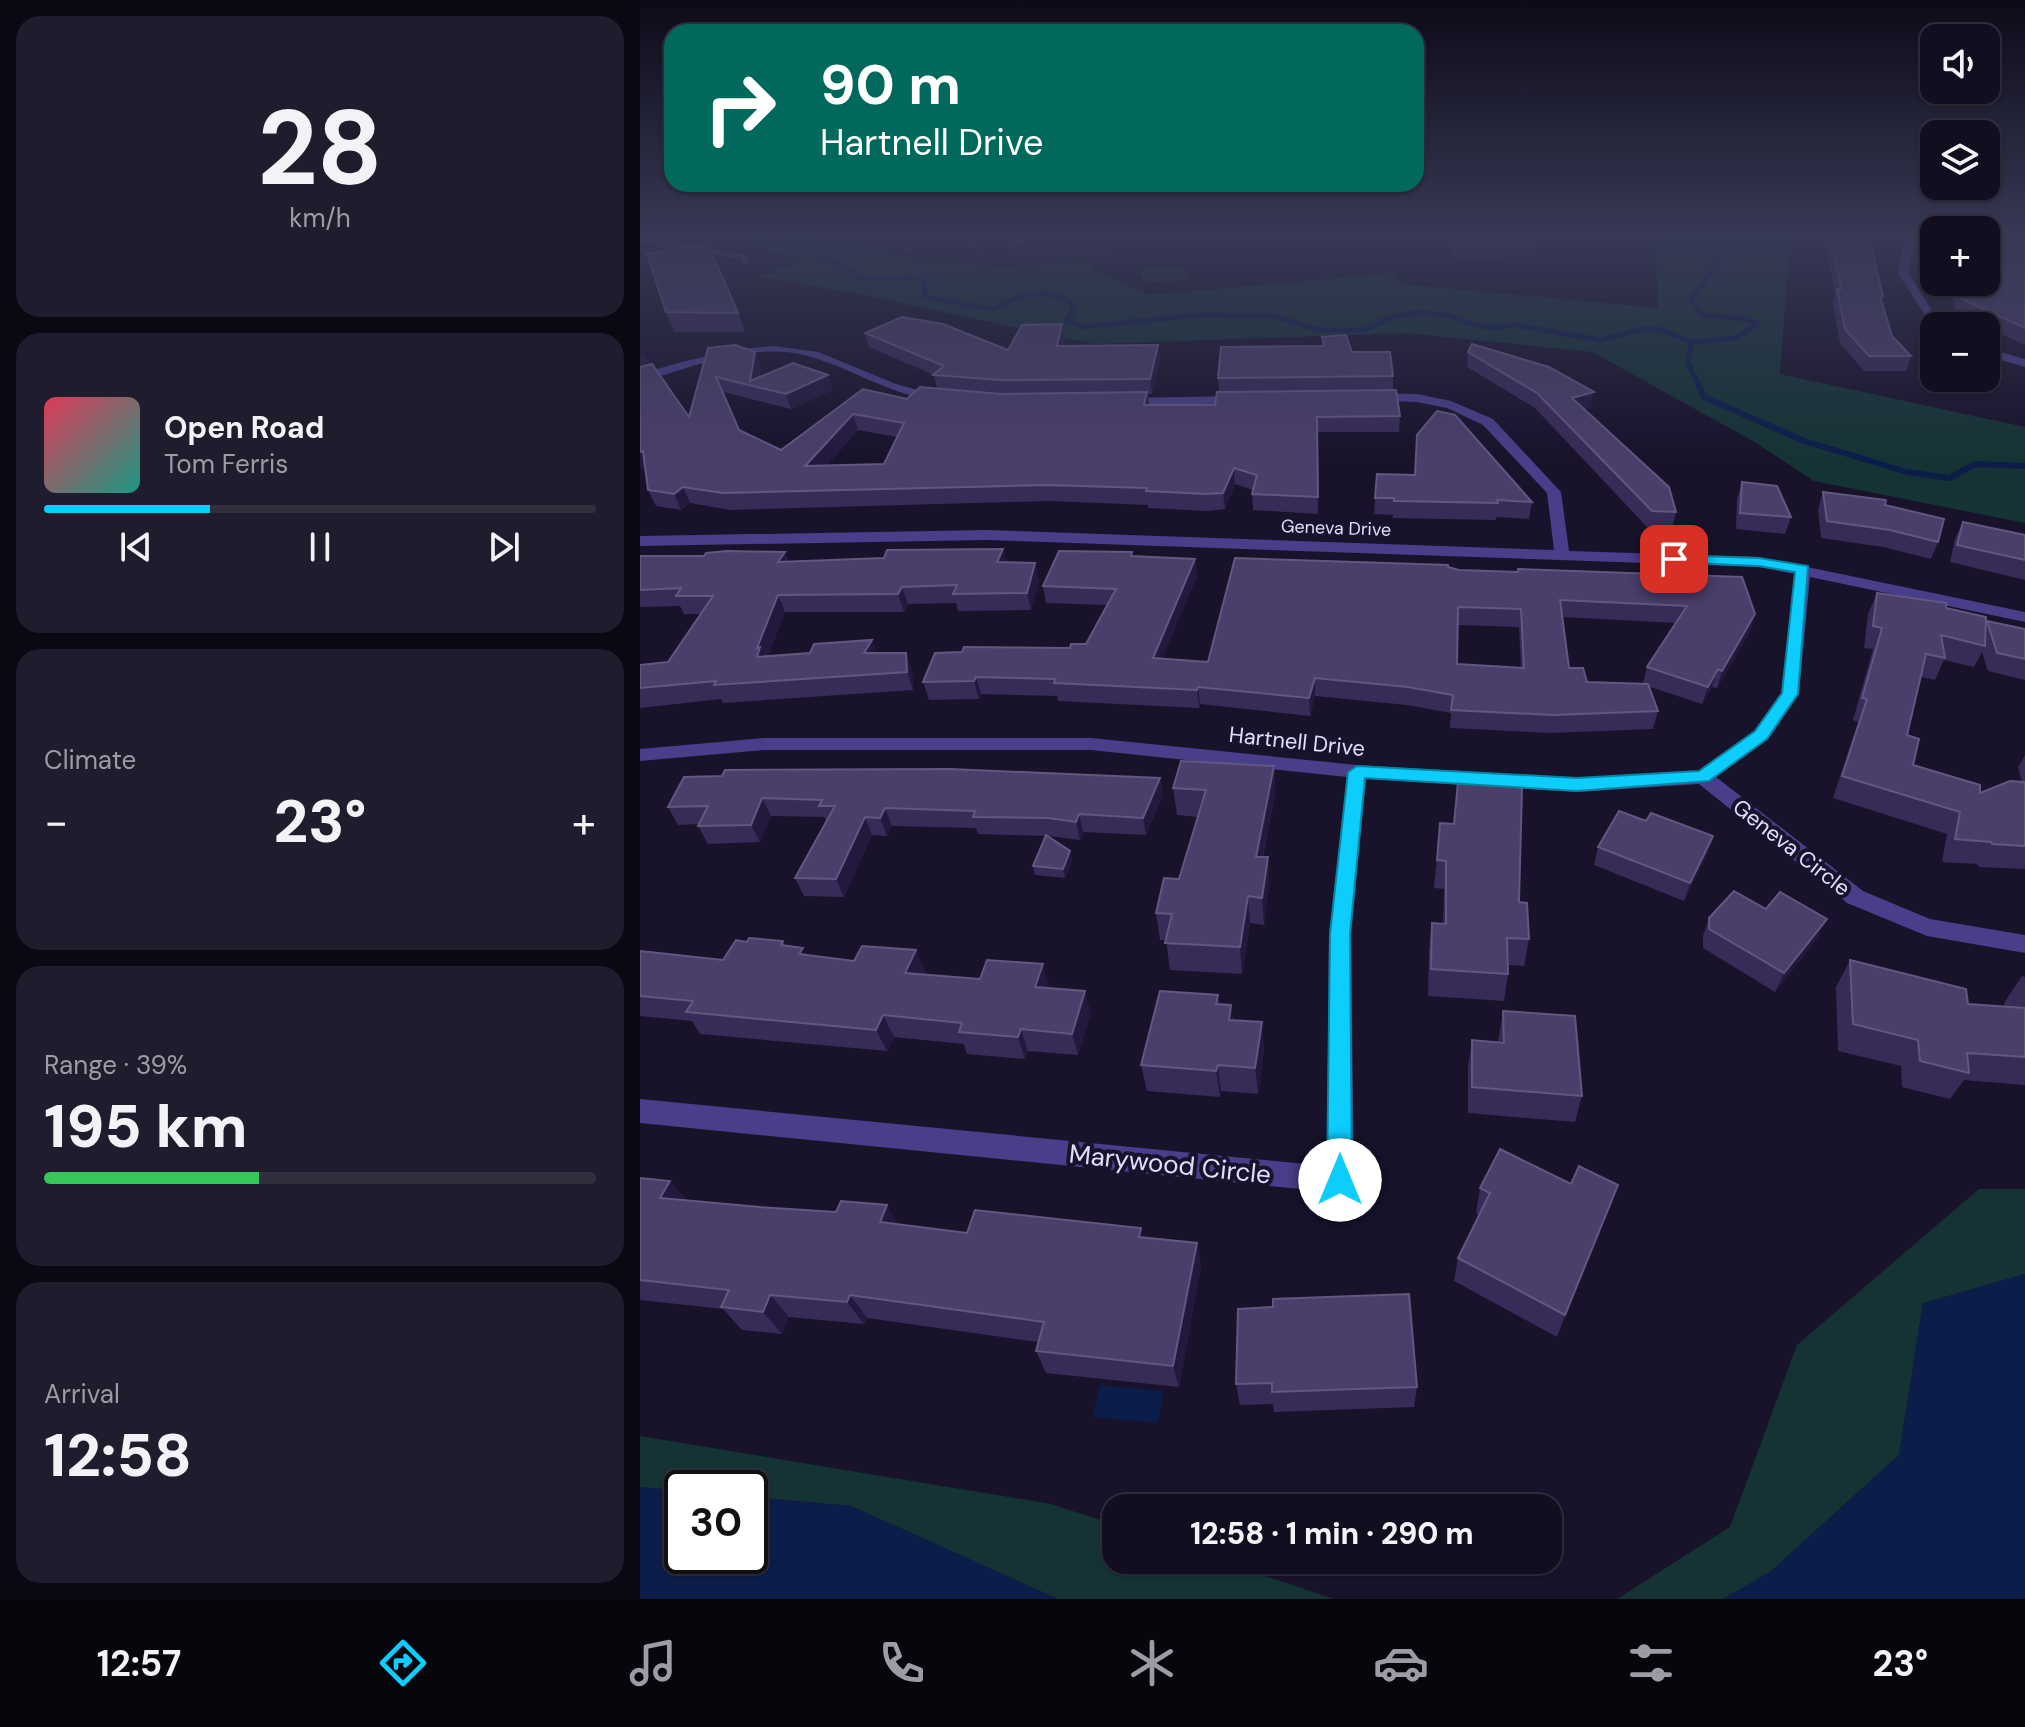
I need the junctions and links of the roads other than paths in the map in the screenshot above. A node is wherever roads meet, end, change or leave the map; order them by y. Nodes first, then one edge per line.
1 (2000, 356) edge
2 (2025, 363) edge
3 (640, 378) edge
4 (1360, 397) edge
5 (961, 399) edge
6 (1252, 399) edge
7 (1113, 402) edge
8 (640, 541) edge
9 (1562, 556) junction
10 (1803, 569) junction
11 (2025, 617) edge
12 (640, 755) edge
13 (1357, 772) junction
14 (1703, 777) junction
15 (2025, 944) edge
16 (640, 1111) edge

1 - 2 street
3 - 5 street
4 - 9 street
6 - 7 street
8 - 9 street, Geneva Drive
9 - 10 street, Geneva Drive
10 - 11 street, Geneva Drive
10 - 14 street
12 - 13 street, Hartnell Drive
13 - 14 street, Hartnell Drive
13 - 16 street, Marywood Circle
14 - 15 street, Geneva Circle

